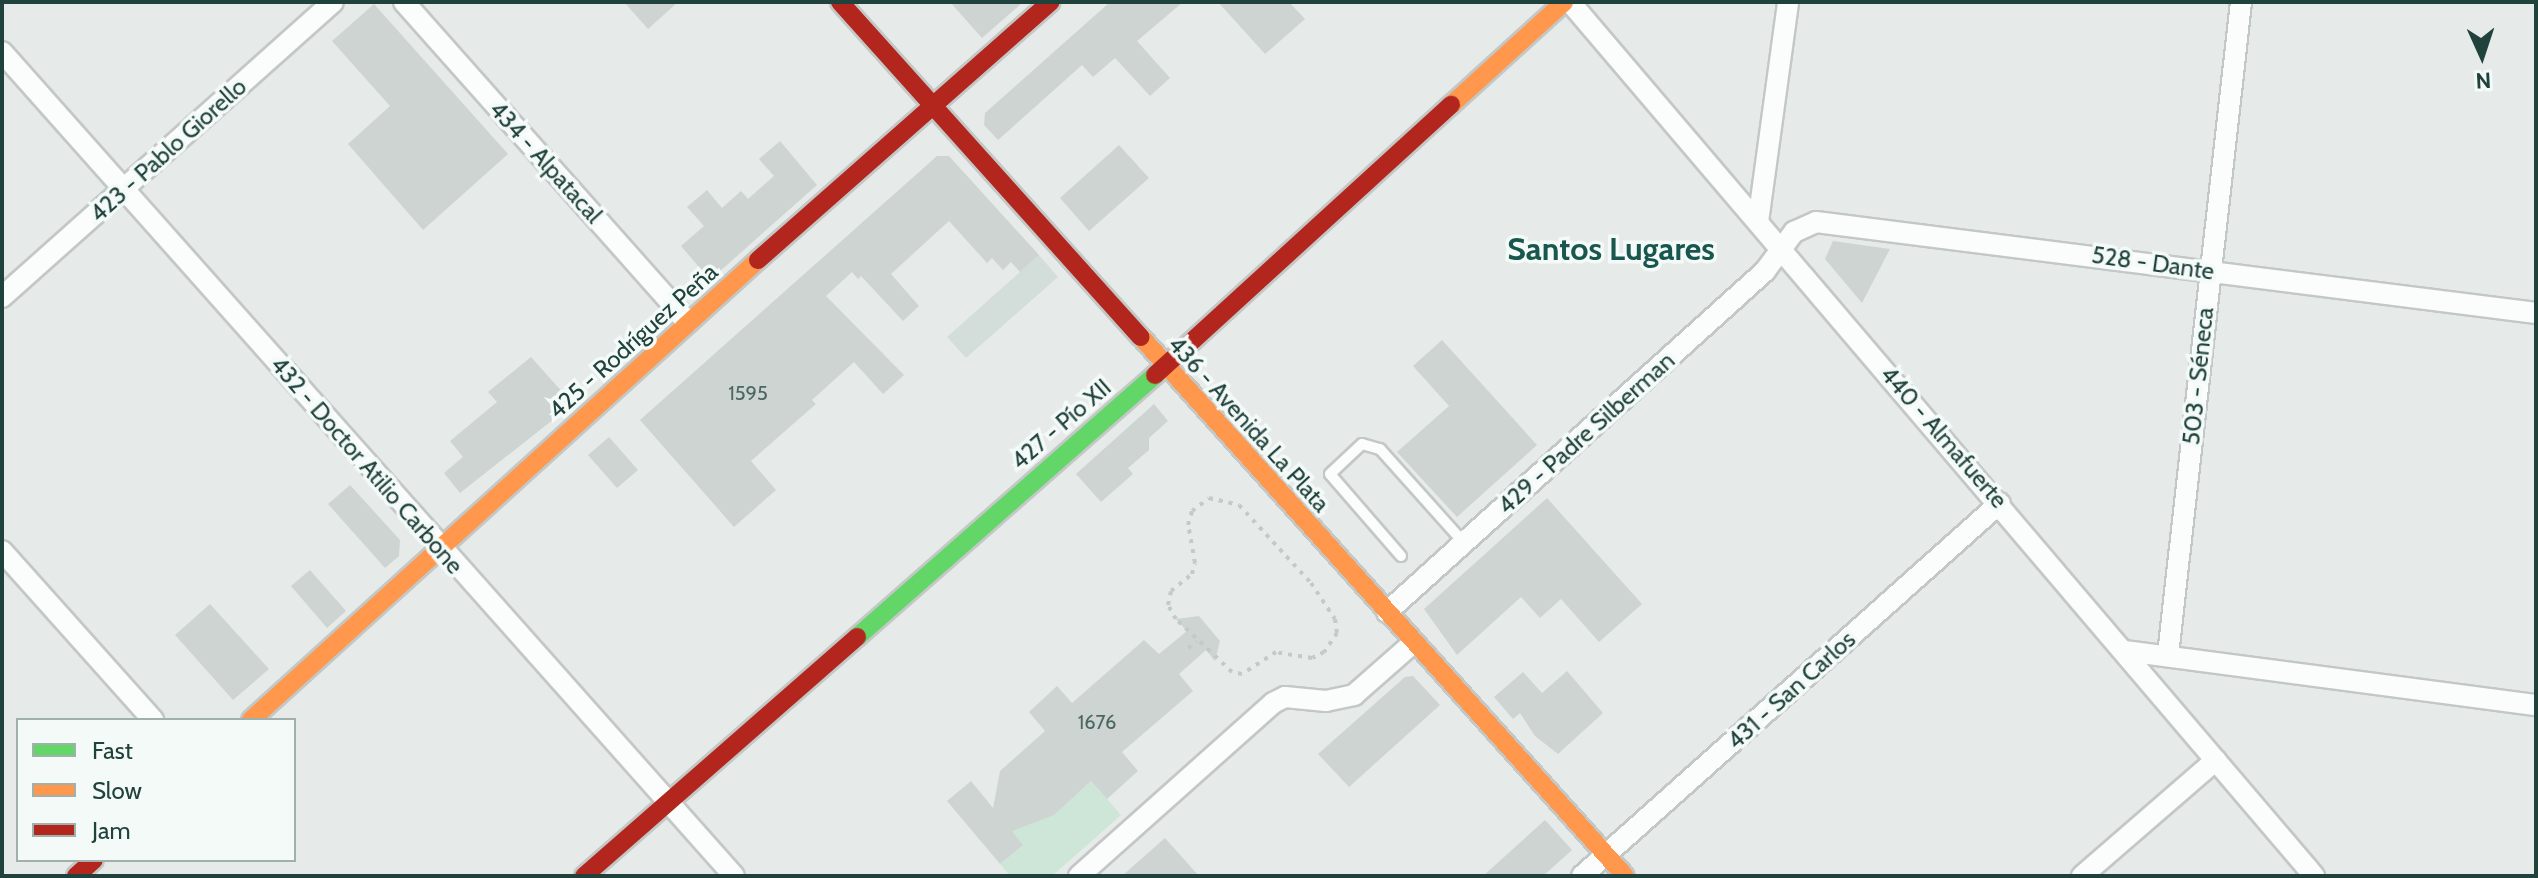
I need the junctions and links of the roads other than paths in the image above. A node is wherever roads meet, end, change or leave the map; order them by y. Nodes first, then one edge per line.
1 (333, 2) edge
2 (404, 2) edge
3 (840, 2) edge
4 (1051, 2) edge
5 (1567, 2) edge
6 (1788, 2) edge
7 (2241, 2) edge
8 (2, 52) edge
9 (933, 107) junction
10 (124, 190) junction
11 (1758, 222) junction
12 (1780, 248) junction
13 (2210, 270) junction
14 (2, 297) edge
15 (2536, 313) edge
16 (688, 322) junction
17 (1165, 366) junction
18 (2000, 503) junction
19 (1464, 543) junction
20 (441, 550) junction
21 (2, 551) edge
22 (1401, 556) dead end
23 (1387, 612) junction
24 (1413, 643) junction
25 (2125, 651) junction
26 (2168, 655) junction
27 (2536, 705) edge
28 (151, 718) edge
29 (253, 718) edge
30 (2216, 760) junction
31 (668, 800) junction
32 (1605, 855) junction
33 (92, 862) edge
34 (76, 876) edge
35 (584, 876) edge
36 (734, 876) edge
37 (1079, 876) edge
38 (1582, 876) edge
39 (1625, 876) edge
40 (2082, 876) edge
41 (2314, 876) edge

1 - 10 street, 423 - Pablo Giorello
2 - 16 street, 434 - Alpatacal
3 - 9 street, 436 - Avenida La Plata
4 - 9 street, 425 - Rodríguez Peña
5 - 11 street, 440 - Almafuerte
5 - 17 street, 427 - Pío XII
6 - 11 street
7 - 13 street, 503 - Séneca
8 - 10 street, 432 - Doctor Atilio Carbone
9 - 16 street, 425 - Rodríguez Peña
9 - 17 street, 436 - Avenida La Plata
10 - 14 street, 423 - Pablo Giorello
10 - 20 street, 432 - Doctor Atilio Carbone
11 - 12 street, 440 - Almafuerte
12 - 13 street, 528 - Dante
12 - 18 street, 440 - Almafuerte
12 - 19 street, 429 - Padre Silberman
13 - 15 street, 528 - Dante
13 - 26 street, 503 - Séneca
16 - 20 street, 425 - Rodríguez Peña
17 - 23 street, 436 - Avenida La Plata
17 - 31 street, 427 - Pío XII
18 - 25 street, 440 - Almafuerte
18 - 32 street, 431 - San Carlos
19 - 22 lane
19 - 23 street, 429 - Padre Silberman
20 - 29 street, 425 - Rodríguez Peña
20 - 31 street, 432 - Doctor Atilio Carbone
21 - 28 street
23 - 24 street, 436 - Avenida La Plata
24 - 32 street, 436 - Avenida La Plata
24 - 37 street
25 - 26 street
25 - 30 street, 440 - Almafuerte
26 - 27 street
30 - 40 street
30 - 41 street, 440 - Almafuerte
31 - 35 street, 427 - Pío XII
31 - 36 street, 432 - Doctor Atilio Carbone
32 - 38 street, 431 - San Carlos
32 - 39 street, 436 - Avenida La Plata
33 - 34 street

